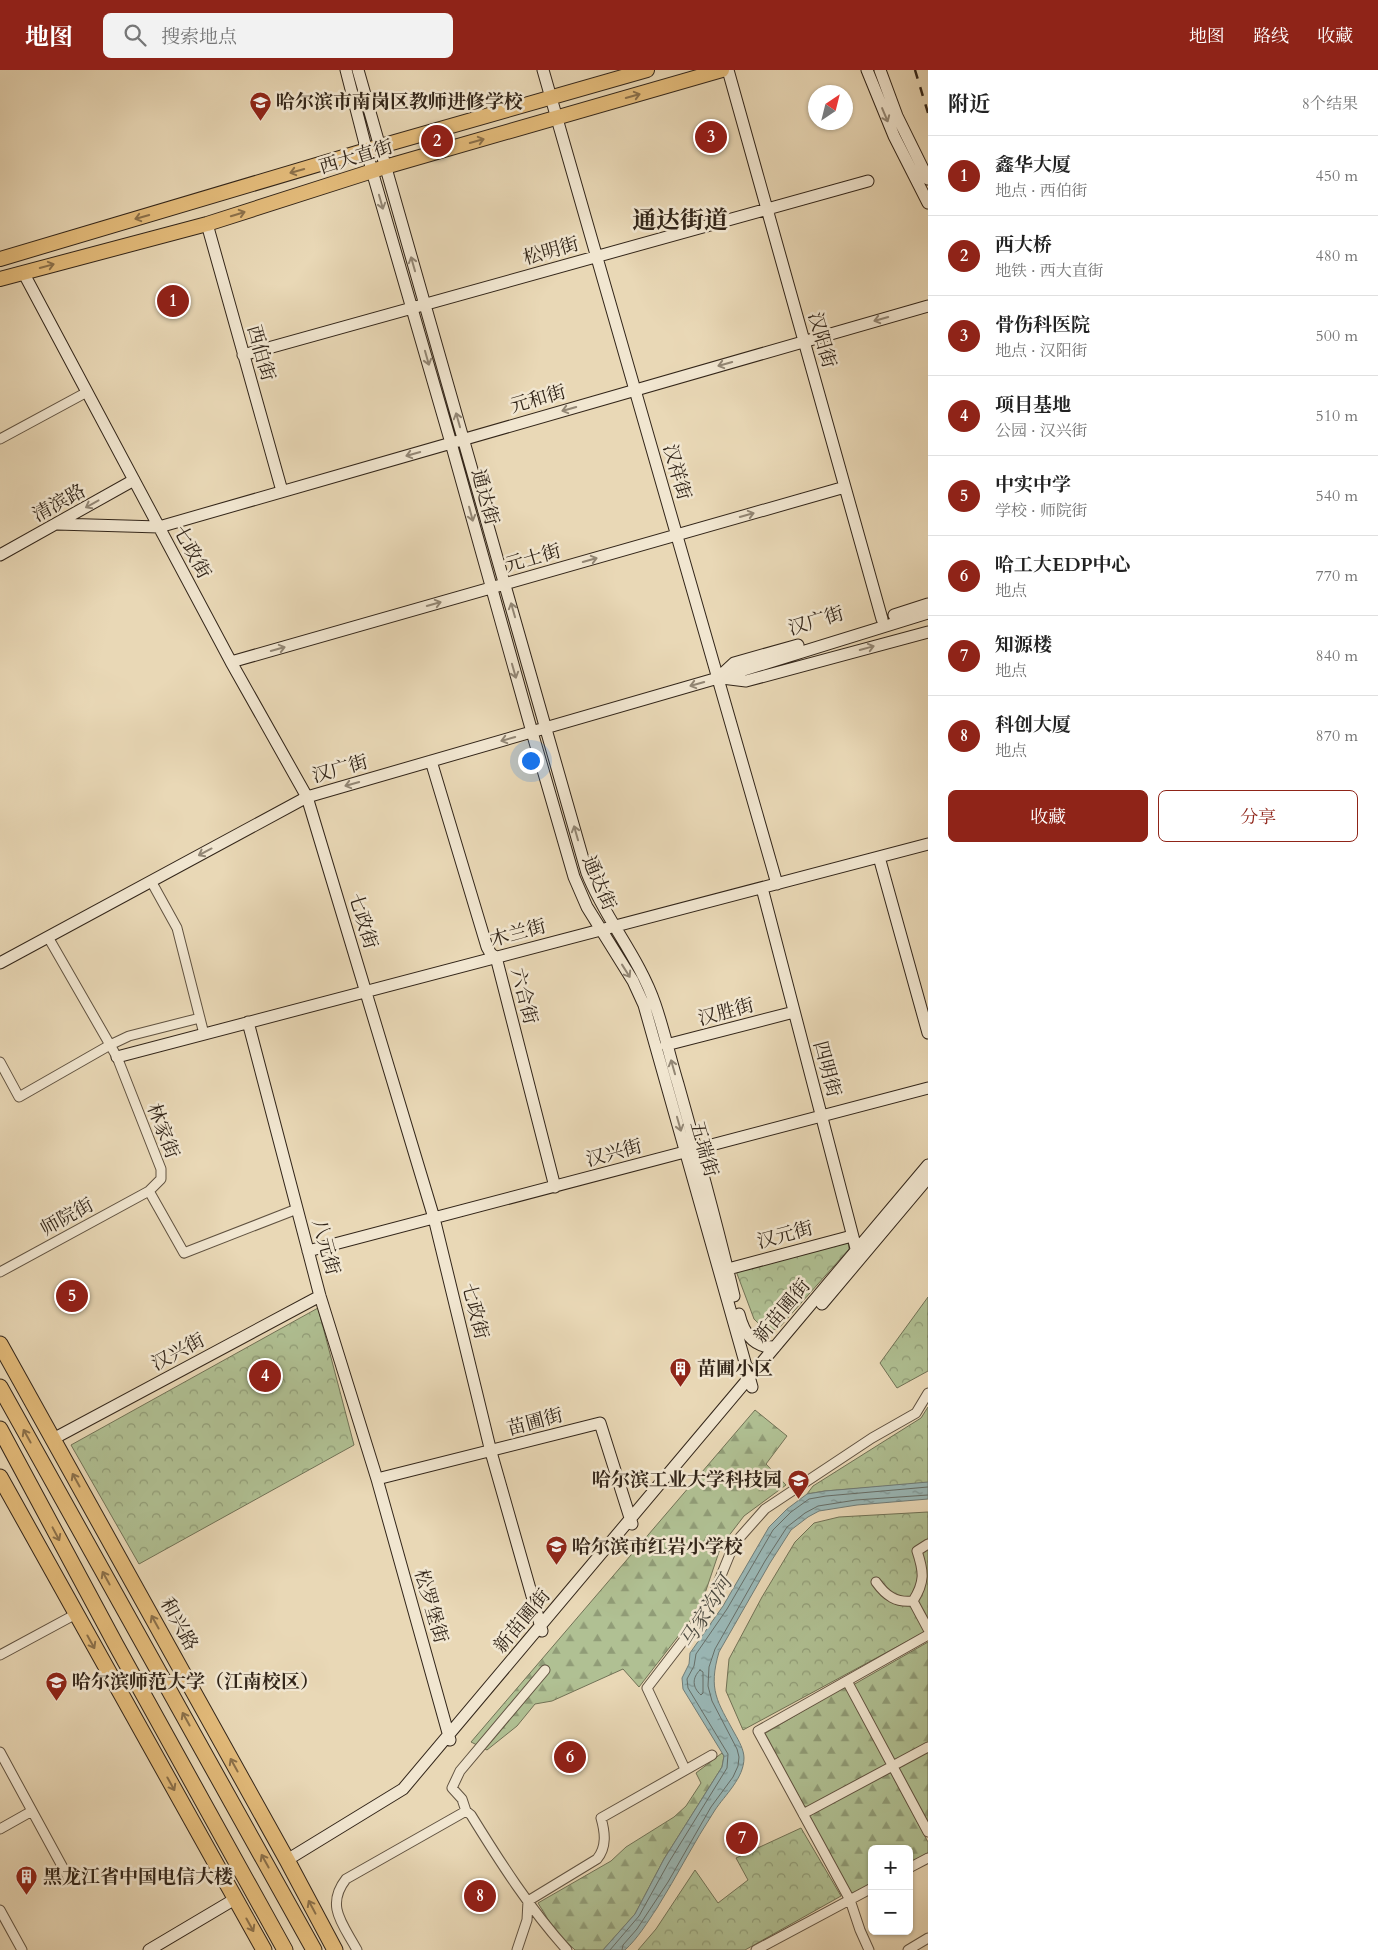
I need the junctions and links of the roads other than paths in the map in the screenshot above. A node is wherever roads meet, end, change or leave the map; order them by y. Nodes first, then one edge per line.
1 (346, 70) edge
2 (358, 70) edge
3 (543, 70) edge
4 (647, 70) edge
5 (722, 70) edge
6 (728, 70) edge
7 (867, 70) edge
8 (880, 70) edge
9 (551, 98) junction
10 (557, 117) junction
11 (373, 148) junction
12 (379, 169) junction
13 (928, 178) edge
14 (868, 181) dead end
15 (928, 203) edge
16 (768, 209) junction
17 (207, 224) junction
18 (597, 257) junction
19 (0, 259) edge
20 (23, 272) junction
21 (0, 279) edge
22 (425, 304) junction
23 (928, 306) edge
24 (412, 308) junction
25 (804, 341) junction
26 (243, 355) junction
27 (635, 390) junction
28 (87, 392) junction
29 (0, 439) edge
30 (464, 439) junction
31 (452, 443) junction
32 (134, 480) junction
33 (846, 487) junction
34 (282, 491) junction
35 (57, 524) junction
36 (159, 527) junction
37 (677, 535) junction
38 (0, 556) edge
39 (505, 584) junction
40 (491, 588) junction
41 (928, 604) edge
42 (928, 613) edge
43 (882, 619) junction
44 (928, 621) edge
45 (928, 632) edge
46 (231, 662) junction
47 (718, 678) junction
48 (547, 728) junction
49 (532, 732) junction
50 (431, 761) junction
51 (307, 797) junction
52 (928, 844) edge
53 (879, 857) junction
54 (151, 881) junction
55 (777, 884) junction
56 (762, 888) junction
57 (615, 926) junction
58 (601, 930) junction
59 (48, 937) junction
60 (496, 957) junction
61 (0, 963) edge
62 (367, 991) junction
63 (794, 1012) junction
64 (200, 1018) junction
65 (248, 1022) junction
66 (928, 1033) edge
67 (204, 1034) junction
68 (110, 1045) junction
69 (666, 1045) junction
70 (117, 1057) junction
71 (0, 1062) edge
72 (928, 1088) edge
73 (821, 1116) junction
74 (691, 1151) junction
75 (928, 1165) edge
76 (928, 1178) edge
77 (555, 1187) junction
78 (149, 1191) junction
79 (297, 1209) junction
80 (434, 1218) junction
81 (852, 1236) junction
82 (308, 1251) junction
83 (858, 1255) junction
84 (728, 1269) junction
85 (0, 1272) edge
86 (320, 1296) junction
87 (0, 1344) edge
88 (775, 1347) junction
89 (751, 1382) junction
90 (0, 1387) edge
91 (928, 1393) edge
92 (0, 1429) edge
93 (53, 1439) junction
94 (491, 1452) junction
95 (377, 1479) junction
96 (1, 1482) edge
97 (55, 1486) junction
98 (632, 1522) junction
99 (928, 1544) edge
100 (128, 1573) junction
101 (876, 1582) dead end
102 (60, 1584) junction
103 (913, 1601) junction
104 (76, 1614) junction
105 (541, 1629) junction
106 (928, 1629) edge
107 (928, 1635) edge
108 (116, 1645) junction
109 (0, 1655) edge
110 (546, 1670) dead end
111 (847, 1681) junction
112 (450, 1738) junction
113 (928, 1747) edge
114 (0, 1752) edge
115 (712, 1755) dead end
116 (892, 1766) junction
117 (685, 1769) junction
118 (32, 1811) junction
119 (466, 1811) junction
120 (804, 1814) junction
121 (0, 1829) edge
122 (928, 1832) edge
123 (233, 1854) junction
124 (928, 1858) edge
125 (288, 1863) junction
126 (913, 1866) edge
127 (68, 1878) dead end
128 (868, 1890) edge
129 (850, 1900) junction
130 (528, 1901) junction
131 (237, 1902) junction
132 (0, 1910) edge
133 (928, 1938) edge
134 (22, 1950) edge
135 (149, 1950) edge
136 (164, 1950) edge
137 (264, 1950) edge
138 (285, 1950) edge
139 (314, 1950) edge
140 (335, 1950) edge
141 (357, 1950) edge
142 (517, 1950) edge
143 (567, 1950) edge
144 (756, 1950) edge
145 (869, 1950) edge
146 (908, 1950) edge

1 - 11 street, 通达街
2 - 11 street, 通达街
3 - 9 street, 汉祥街
4 - 9 main road, 西大直街
10 -> 5 main road, 西大直街
6 - 16 street, 汉阳街
7 -> 15 street
8 - 13 street
9 - 10 street, 汉祥街
9 - 11 main road, 西大直街
12 -> 10 main road, 西大直街
10 - 18 street, 汉祥街
11 - 12 street, 通达街
11 -> 19 main road, 西大直街
17 -> 12 main road, 西大直街
22 -> 12 street, 通达街
12 -> 24 street, 通达街
14 - 16 street, 松明街
16 - 18 street, 松明街
16 - 25 street, 汉阳街
20 -> 17 main road, 西大直街
17 - 26 street, 西伯街
18 - 22 street, 松明街
18 - 27 street, 汉祥街
20 - 21 main road, 西大直街
20 - 28 street, 七政街
22 - 24 street, 松明街
30 -> 22 street, 通达街
23 -> 25 street, 元和街
24 - 26 street, 松明街
24 -> 31 street, 通达街
25 -> 27 street, 元和街
25 - 33 street, 汉阳街
26 - 34 street, 西伯街
27 -> 30 street, 元和街
27 - 37 street, 汉祥街
28 - 29 street
28 - 32 street, 七政街
30 - 31 street, 元和街
30 - 39 street, 通达街
31 -> 34 street, 元和街
31 -> 40 street, 通达街
32 -> 35 street, 清滨路
32 - 36 street, 七政街
37 -> 33 street, 元士街
33 - 43 street, 汉阳街
34 - 36 street, 元和街
35 - 36 street, 元和街
35 - 38 street, 清滨路
36 - 46 street, 七政街
39 -> 37 street, 元士街
37 - 47 street, 汉祥街
39 - 40 street, 元士街
48 -> 39 street, 通达街
46 -> 40 street, 元士街
40 -> 49 street, 通达街
41 - 43 street, 汉广街
42 - 47 street, 汉广街
43 - 47 street, 汉广街
44 - 47 street, 汉广街
47 -> 45 street, 汉广街
46 - 51 street, 七政街
47 -> 48 street, 汉广街
47 - 55 street, 汉祥街
48 - 49 street, 汉广街
57 -> 48 street, 通达街
49 -> 50 street, 汉广街
49 - 58 street, 通达街
50 -> 51 street, 汉广街
50 - 60 street, 六合街
51 -> 54 street, 汉广街
51 - 62 street, 七政街
52 - 53 street, 木兰街
53 - 55 street, 木兰街
53 - 66 street
54 - 59 street, 汉广街
54 - 64 street
55 - 56 street, 木兰街
56 - 57 street, 木兰街
56 - 63 street, 四明街
57 - 58 street, 木兰街
57 - 69 street, 五瑞街
58 - 60 street, 木兰街
58 -> 74 street, 五瑞街
59 - 61 street, 汉广街
59 - 68 street, 林家街
60 - 62 street, 木兰街
60 - 77 street, 六合街
62 - 65 street, 木兰街
62 - 80 street, 七政街
63 - 69 street, 汉胜街
63 - 73 street, 四明街
64 - 67 street
64 - 68 street
65 - 67 street, 木兰街
65 - 79 street, 八元街
67 - 70 street, 木兰街
68 - 70 street, 林家街
68 - 71 street
74 -> 69 street, 五瑞街
70 - 78 street, 林家街
72 - 73 street, 汉兴街
73 - 74 street, 汉兴街
73 - 81 street, 四明街
74 - 77 street, 汉兴街
74 - 84 street, 五瑞街
74 - 89 street, 五瑞街
75 - 83 street, 新苗圃街
76 - 83 street, 新苗圃街
77 - 80 street, 汉兴街
78 - 79 street
78 - 85 street, 师院街
79 - 82 street, 八元街
80 - 82 street, 汉兴街
80 - 94 street, 七政街
81 - 83 street, 四明街
81 - 84 street, 汉元街
82 - 86 street, 八元街
83 - 88 street, 新苗圃街
83 - 89 street, 新苗圃街
84 - 88 street, 五瑞街
86 - 93 street, 汉兴街
86 - 95 street, 八元街
87 - 93 highway, 和兴路
88 - 89 street, 新苗圃街
89 - 98 street, 新苗圃街
97 -> 90 highway
91 - 117 street
92 -> 108 highway
100 -> 93 highway, 和兴路
94 - 95 street, 苗圃街
94 - 98 street, 苗圃街
94 - 105 street, 七政街
95 - 112 street, 松罗堡街
96 - 102 highway
97 - 100 highway
139 -> 97 highway
98 - 105 street, 新苗圃街
99 - 103 street
125 -> 100 highway, 和兴路
101 - 103 street
102 - 104 highway
102 - 108 highway
103 - 106 street
104 - 109 street
104 -> 131 highway
105 - 112 street, 新苗圃街
107 - 111 street
108 - 123 highway
110 - 119 street
111 - 116 street
111 - 120 street
112 - 125 street, 新苗圃街
113 - 116 street
114 - 118 street
115 - 117 street
116 - 120 street
116 - 122 street
117 - 130 street
118 - 121 street
118 - 127 street
119 - 130 street
119 - 141 street
120 - 129 street
123 - 131 highway
123 - 138 highway
124 - 126 street
140 -> 125 highway, 和兴路
128 - 129 street
129 - 144 street
129 - 145 street
130 - 142 street
130 - 143 street
131 - 135 street
131 - 136 street
131 -> 137 highway
132 - 134 street
133 - 146 street

